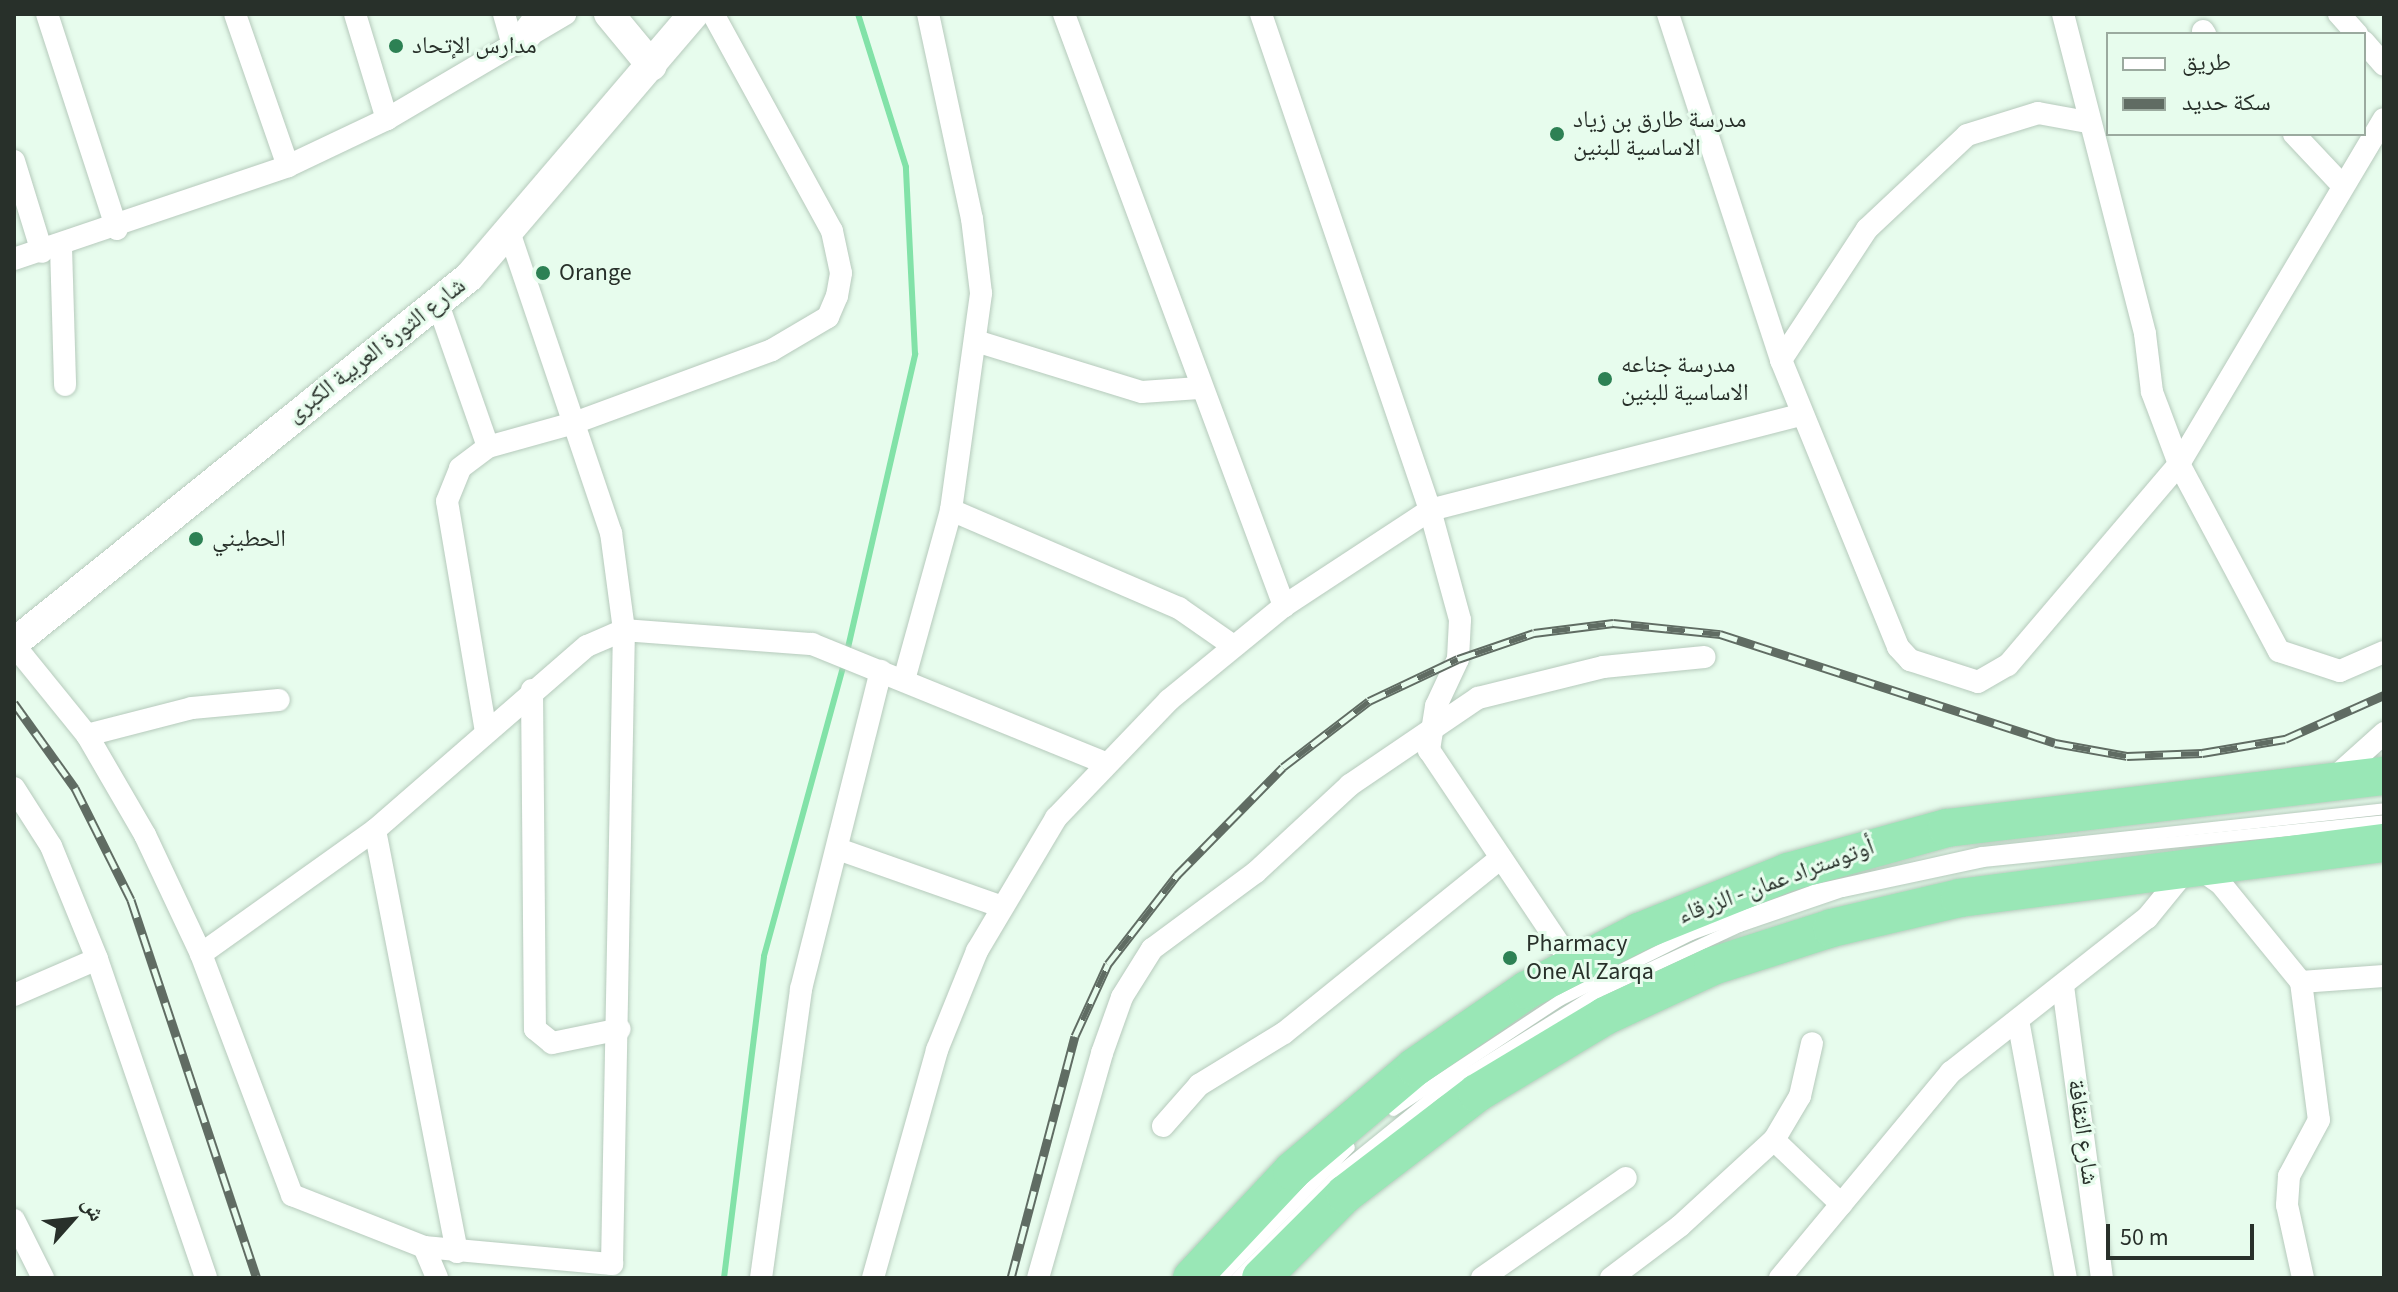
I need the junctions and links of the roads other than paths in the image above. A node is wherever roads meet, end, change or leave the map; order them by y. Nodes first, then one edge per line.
1 (47, 14) edge
2 (235, 14) edge
3 (355, 14) edge
4 (504, 14) edge
5 (565, 14) edge
6 (609, 14) edge
7 (694, 14) edge
8 (713, 14) edge
9 (928, 14) edge
10 (1064, 14) edge
11 (1261, 14) edge
12 (1668, 14) edge
13 (2063, 14) edge
14 (2339, 14) edge
15 (527, 30) edge
16 (2355, 32) edge
17 (650, 39) edge
18 (2366, 44) edge
19 (2384, 65) edge
20 (387, 119) junction
21 (2384, 119) edge
22 (2087, 122) junction
23 (2296, 136) edge
24 (14, 161) edge
25 (288, 166) junction
26 (2341, 184) junction
27 (117, 229) junction
28 (510, 235) junction
29 (51, 249) junction
30 (14, 259) edge
31 (438, 304) junction
32 (979, 342) junction
33 (1781, 360) junction
34 (65, 385) dead end
35 (1199, 388) junction
36 (1801, 415) junction
37 (574, 423) junction
38 (488, 447) junction
39 (2179, 464) junction
40 (951, 510) junction
41 (1430, 510) junction
42 (1284, 606) junction
43 (14, 619) edge
44 (624, 630) junction
45 (14, 644) edge
46 (1232, 645) junction
47 (2384, 652) edge
48 (1705, 657) dead end
49 (881, 671) junction
50 (904, 680) junction
51 (532, 690) junction
52 (279, 700) dead end
53 (1430, 728) junction
54 (486, 732) junction
55 (2384, 733) edge
56 (87, 735) junction
57 (2384, 755) edge
58 (1105, 763) junction
59 (2356, 779) edge
60 (14, 788) edge
61 (2384, 808) edge
62 (2384, 820) edge
63 (375, 830) junction
64 (2384, 843) edge
65 (838, 849) junction
66 (1500, 859) junction
67 (2197, 867) junction
68 (1000, 906) junction
69 (201, 954) junction
70 (97, 959) junction
71 (1572, 964) junction
72 (2384, 976) edge
73 (2301, 982) junction
74 (2063, 986) junction
75 (14, 995) edge
76 (2018, 1020) junction
77 (620, 1029) junction
78 (1812, 1043) dead end
79 (1163, 1126) dead end
80 (1774, 1140) junction
81 (1626, 1178) dead end
82 (1841, 1204) junction
83 (14, 1220) edge
84 (424, 1247) junction
85 (457, 1252) junction
86 (616, 1271) edge
87 (1490, 1276) edge
88 (43, 1278) edge
89 (206, 1278) edge
90 (437, 1278) edge
91 (761, 1278) edge
92 (873, 1278) edge
93 (1038, 1278) edge
94 (1192, 1278) edge
95 (1221, 1278) edge
96 (1236, 1278) edge
97 (1261, 1278) edge
98 (1611, 1278) edge
99 (1780, 1278) edge
100 (2066, 1278) edge
101 (2102, 1278) edge
102 (2303, 1278) edge

1 - 27 street
2 - 25 street
3 - 20 street
4 - 15 street
5 - 15 street
6 - 17 main road
7 - 17 main road, شارع الثورة العربية الكبرى
8 - 37 street
9 - 32 street
10 - 35 street
11 - 41 street
12 - 33 street
13 - 22 street
14 - 16 street
15 - 20 street
17 - 28 main road, شارع الثورة العربية الكبرى
17 - 43 main road, شارع الثورة العربية الكبرى
18 - 19 street
20 - 25 street
21 - 26 street
22 - 33 street
22 - 39 street
23 - 26 street
24 - 29 street
25 - 27 street
26 - 39 street
27 - 29 street
28 - 31 main road, شارع الثورة العربية الكبرى
28 - 37 street
29 - 30 street
29 - 34 street
31 - 38 street
31 - 45 main road, شارع الثورة العربية الكبرى
32 - 35 street
32 - 40 street
33 - 36 street
35 - 42 street
36 - 39 street
36 - 41 street
37 - 38 street
37 - 44 street
38 - 54 street
39 - 47 street
40 - 46 street
40 - 50 street
41 - 42 street
41 - 53 street
42 - 46 street
44 - 49 street
44 - 51 street
44 - 77 street
45 - 56 street
46 - 58 street
48 - 53 street
49 - 50 street
49 - 65 street
50 - 58 street
51 - 54 street
51 - 77 street
52 - 56 street
53 - 66 street
53 - 93 street
54 - 63 street
55 - 59 street
56 - 69 street
57 - 59 street
58 - 68 street
59 - 71 highway, أوتوستراد عمان - الزرقاء
60 - 70 street
61 - 95 lane
62 - 96 lane
63 - 69 street
63 - 85 street
64 - 67 highway
65 - 68 street
65 - 91 street
66 - 71 street
66 - 79 street
67 - 73 street
67 - 74 street
67 - 97 highway
68 - 92 street
69 - 84 street
70 - 75 street
70 - 89 street
71 - 94 highway, أوتوستراد عمان - الزرقاء
72 - 73 street
73 - 102 street
74 - 76 street
74 - 101 street, شارع الثقافة
76 - 82 street
76 - 100 street, شارع الثقافة
77 - 86 street
78 - 80 street
80 - 82 street
80 - 98 street
81 - 87 street
82 - 99 street
83 - 88 street
84 - 85 street
84 - 90 street
85 - 86 street

